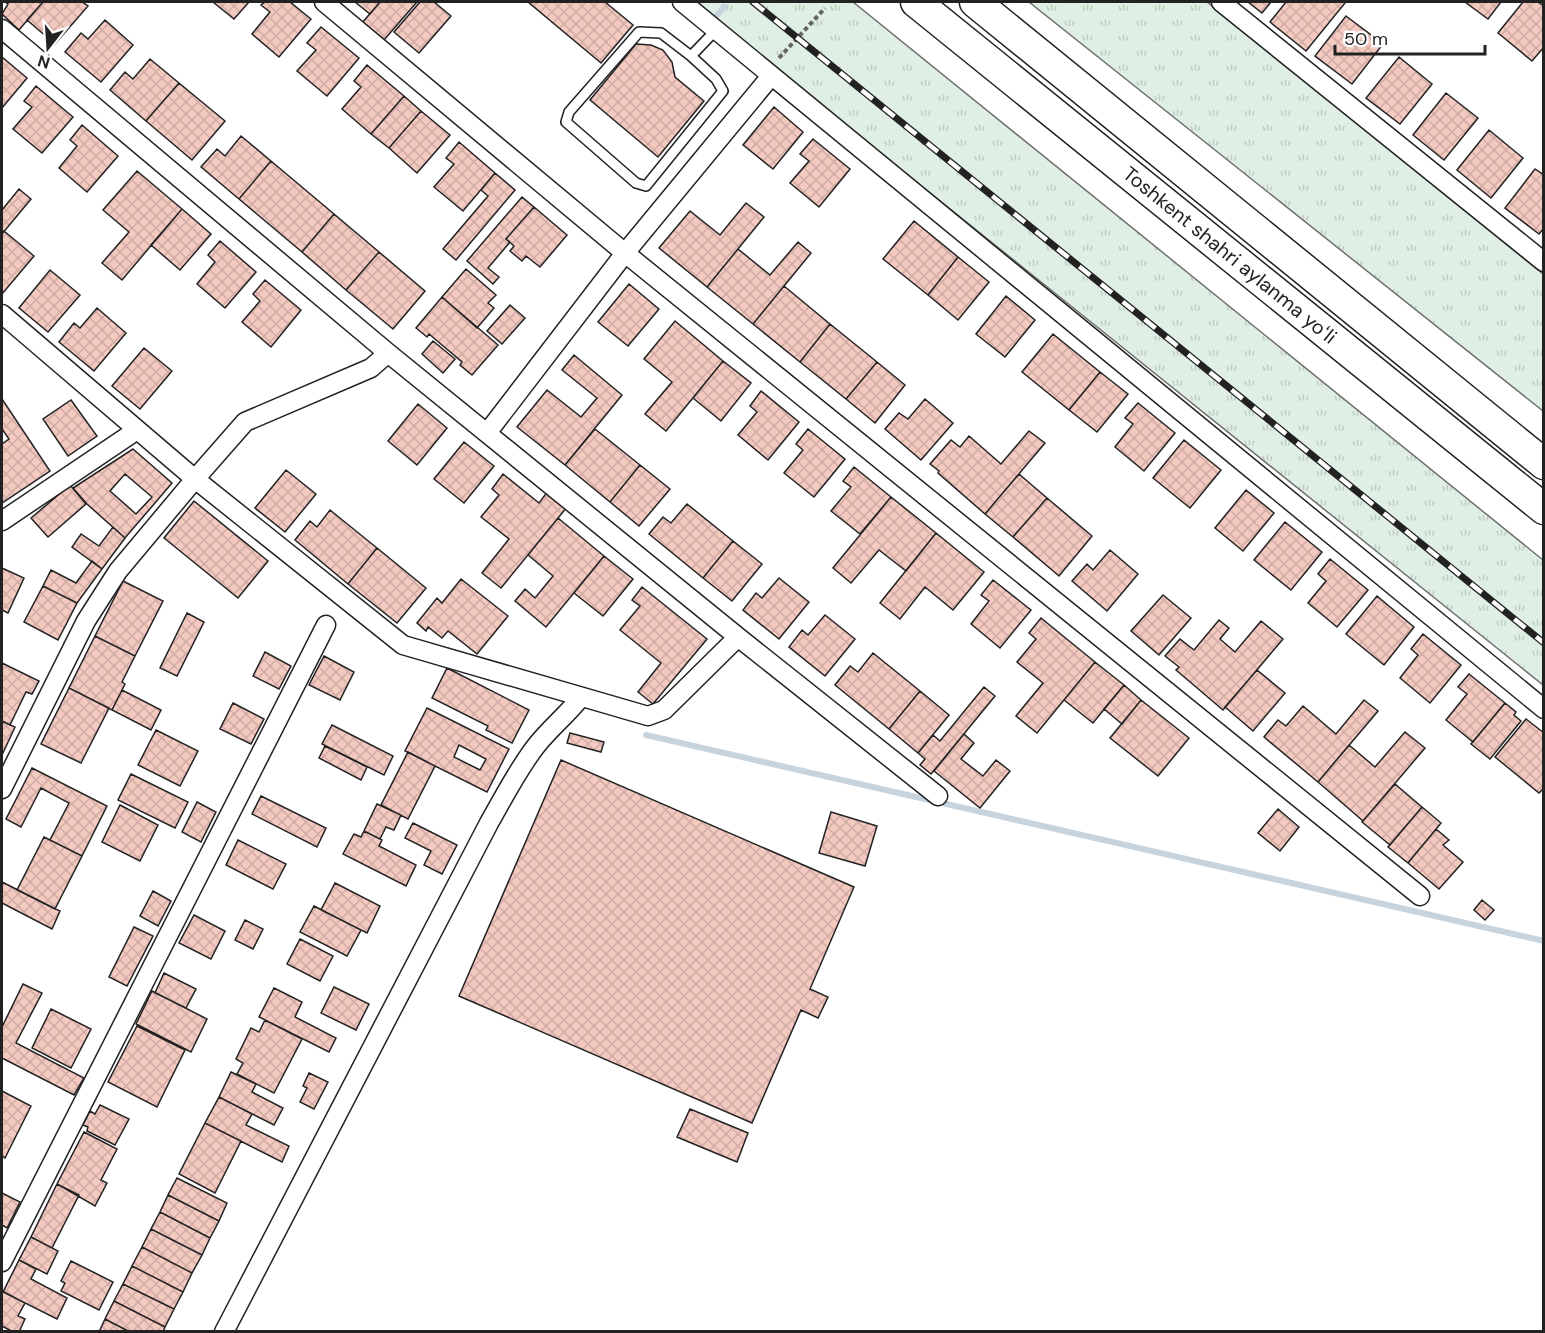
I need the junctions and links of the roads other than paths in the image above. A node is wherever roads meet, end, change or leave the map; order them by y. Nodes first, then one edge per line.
1 (324, 2) edge
2 (682, 2) edge
3 (916, 2) edge
4 (975, 2) edge
5 (1221, 2) edge
6 (2, 28) edge
7 (716, 30) junction
8 (691, 57) junction
9 (769, 74) junction
10 (625, 253) junction
11 (1544, 262) edge
12 (2, 314) edge
13 (388, 353) junction
14 (137, 430) junction
15 (487, 433) junction
16 (1544, 464) edge
17 (195, 478) junction
18 (1544, 509) edge
19 (2, 521) edge
20 (326, 625) dead end
21 (738, 637) junction
22 (581, 697) junction
23 (1544, 710) edge
24 (2, 789) edge
25 (938, 796) dead end
26 (1420, 896) dead end
27 (2, 1262) edge
28 (224, 1332) edge

1 - 10 street
2 - 7 street
3 - 18 highway, Toshkent shahri aylanma yoʻli
4 - 16 highway, Toshkent shahri aylanma yoʻli
5 - 11 street
6 - 13 street
7 - 8 lane
7 - 9 street
8 - 8 lane
9 - 10 street
9 - 23 street
10 - 15 street
10 - 26 street
12 - 14 street
13 - 15 street
13 - 17 street
14 - 17 street
14 - 19 street
15 - 21 street
17 - 22 street
17 - 24 street
20 - 27 street
21 - 22 street
21 - 25 street
22 - 28 street

